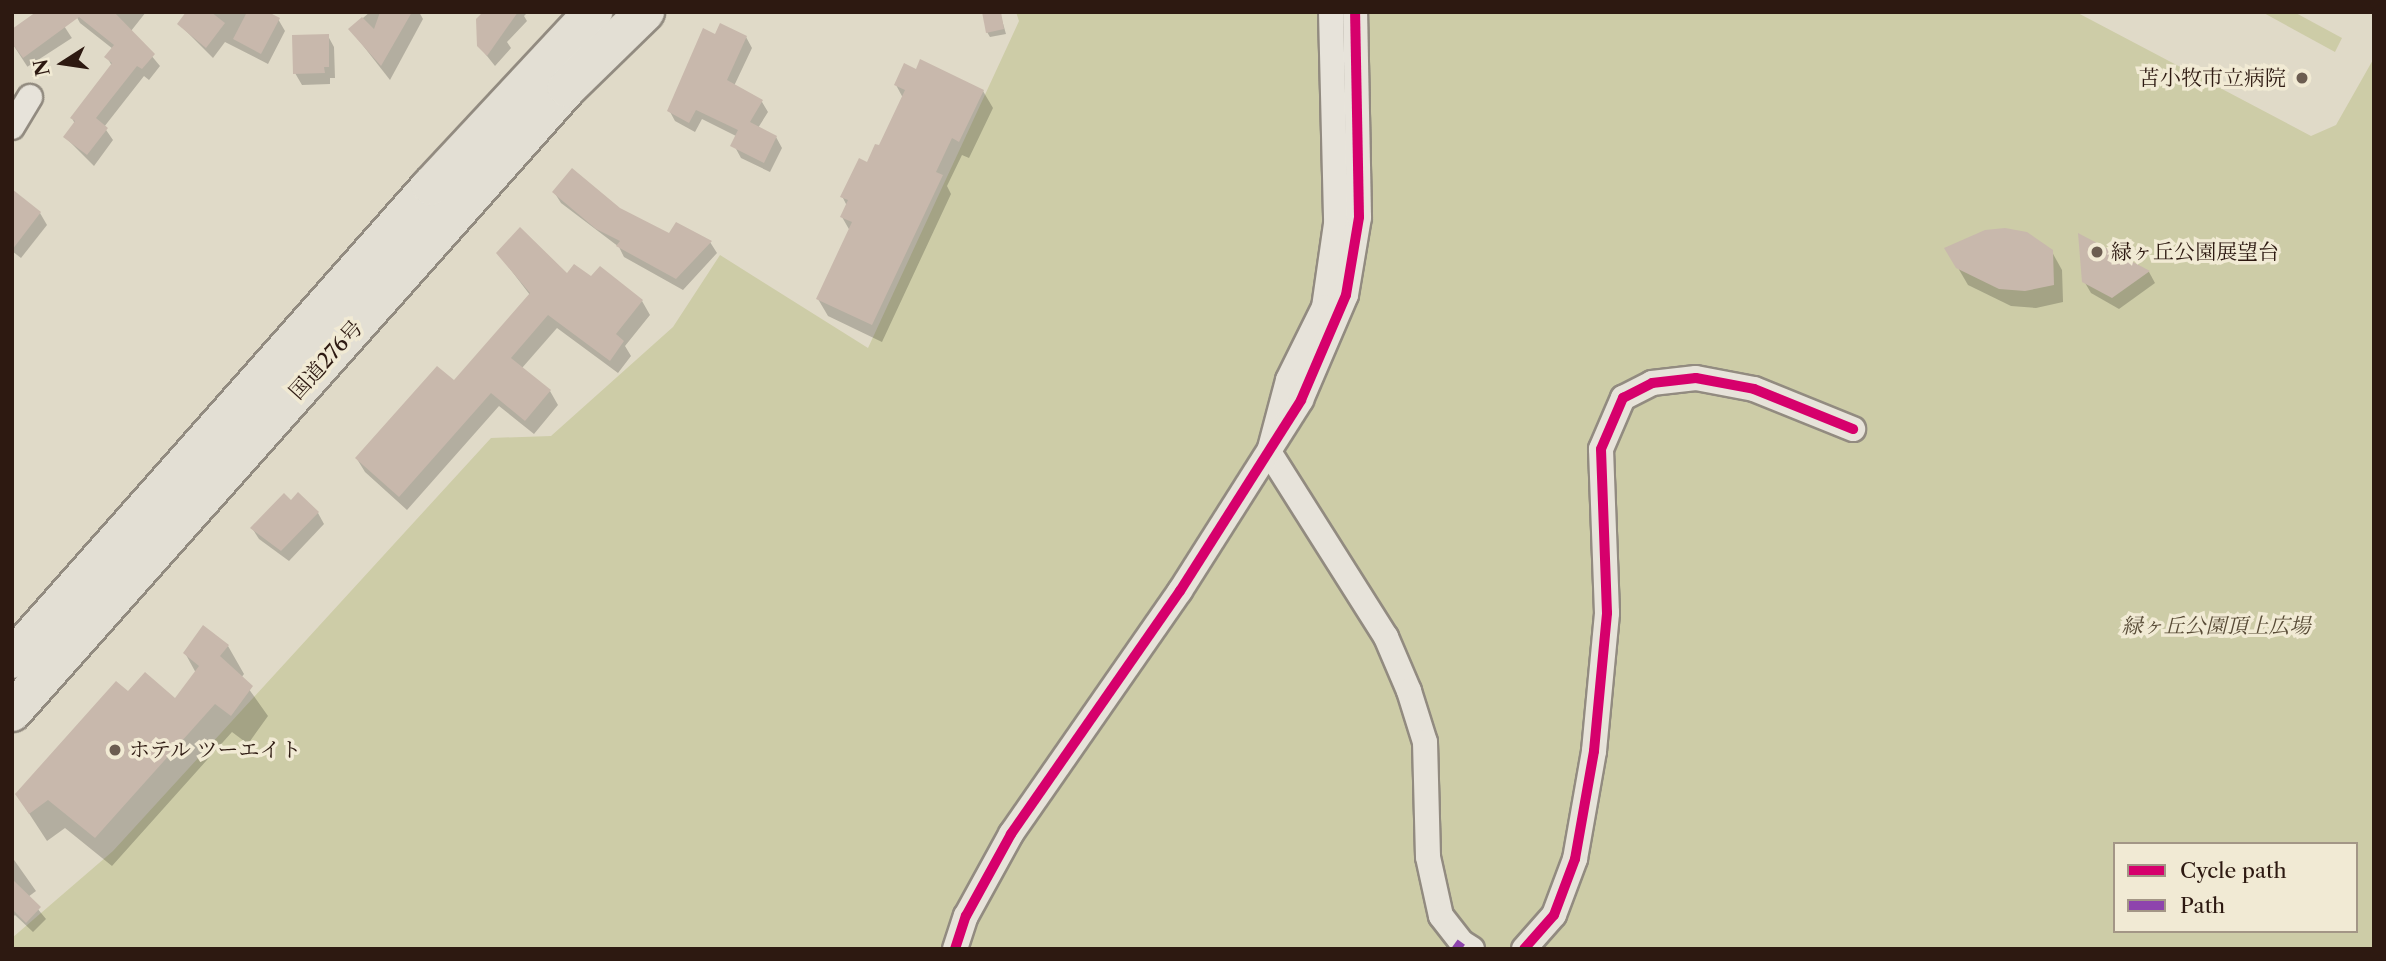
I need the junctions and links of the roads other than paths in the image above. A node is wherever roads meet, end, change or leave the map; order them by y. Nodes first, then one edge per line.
1 (593, 12) edge
2 (645, 12) edge
3 (1331, 12) edge
4 (1355, 12) edge
5 (30, 97) dead end
6 (12, 127) edge
7 (1853, 429) dead end
8 (1269, 452) junction
9 (12, 659) edge
10 (17, 696) edge
11 (1465, 947) edge
12 (955, 949) edge
13 (1524, 949) edge

1 - 9 highway, 国道276号
2 - 10 highway, 国道276号
3 - 8 street
4 - 8 street
5 - 6 street
7 - 13 street
8 - 11 street
8 - 12 street

